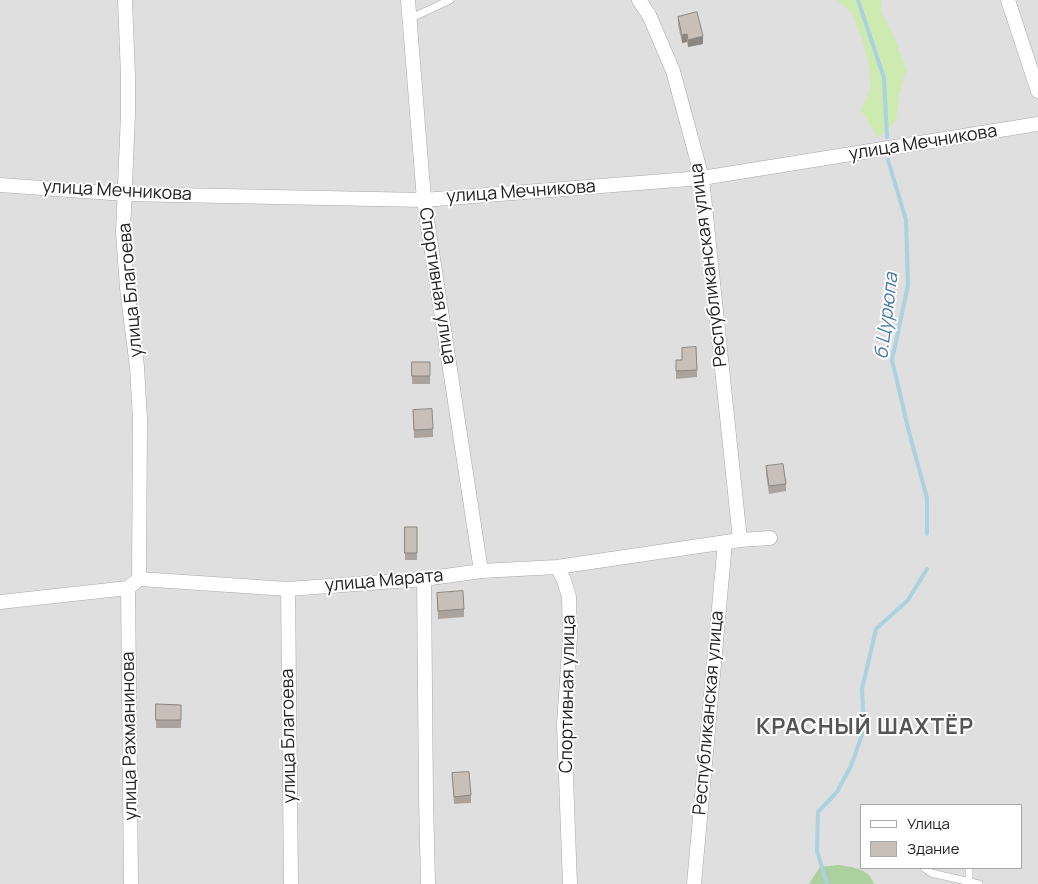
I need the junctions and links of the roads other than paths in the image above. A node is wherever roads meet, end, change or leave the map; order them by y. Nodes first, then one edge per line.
1 (125, 0) edge
2 (408, 0) edge
3 (450, 0) edge
4 (639, 0) edge
5 (1008, 0) edge
6 (409, 20) junction
7 (1038, 91) edge
8 (1038, 124) edge
9 (702, 178) junction
10 (0, 185) edge
11 (125, 194) junction
12 (424, 200) junction
13 (770, 538) dead end
14 (740, 540) junction
15 (725, 542) junction
16 (557, 567) junction
17 (481, 571) junction
18 (424, 579) junction
19 (134, 584) junction
20 (288, 589) junction
21 (0, 602) edge
22 (924, 869) edge
23 (969, 869) edge
24 (968, 882) junction
25 (131, 884) edge
26 (291, 884) edge
27 (428, 884) edge
28 (570, 884) edge
29 (694, 884) edge
30 (979, 884) edge

1 - 11 street, улица Благоева
2 - 6 street, Спортивная улица
3 - 6 lane
4 - 9 street, Республиканская улица
5 - 7 street
6 - 12 street, Спортивная улица
8 - 9 street, улица Мечникова
9 - 12 street, улица Мечникова
9 - 14 street, Республиканская улица
10 - 11 street, улица Мечникова
11 - 12 street, улица Мечникова
11 - 19 street, улица Благоева
12 - 17 street, Спортивная улица
13 - 14 street, улица Марата
14 - 15 street, улица Марата
15 - 16 street, улица Марата
15 - 29 street, Республиканская улица
16 - 17 street, улица Марата
16 - 28 street, Спортивная улица
17 - 18 street, улица Марата
18 - 20 street, улица Марата
18 - 27 street
19 - 20 street, улица Марата
19 - 21 street, улица Марата
19 - 25 street, улица Рахманинова
20 - 26 street, улица Благоева
22 - 24 lane
23 - 24 lane
24 - 30 lane

